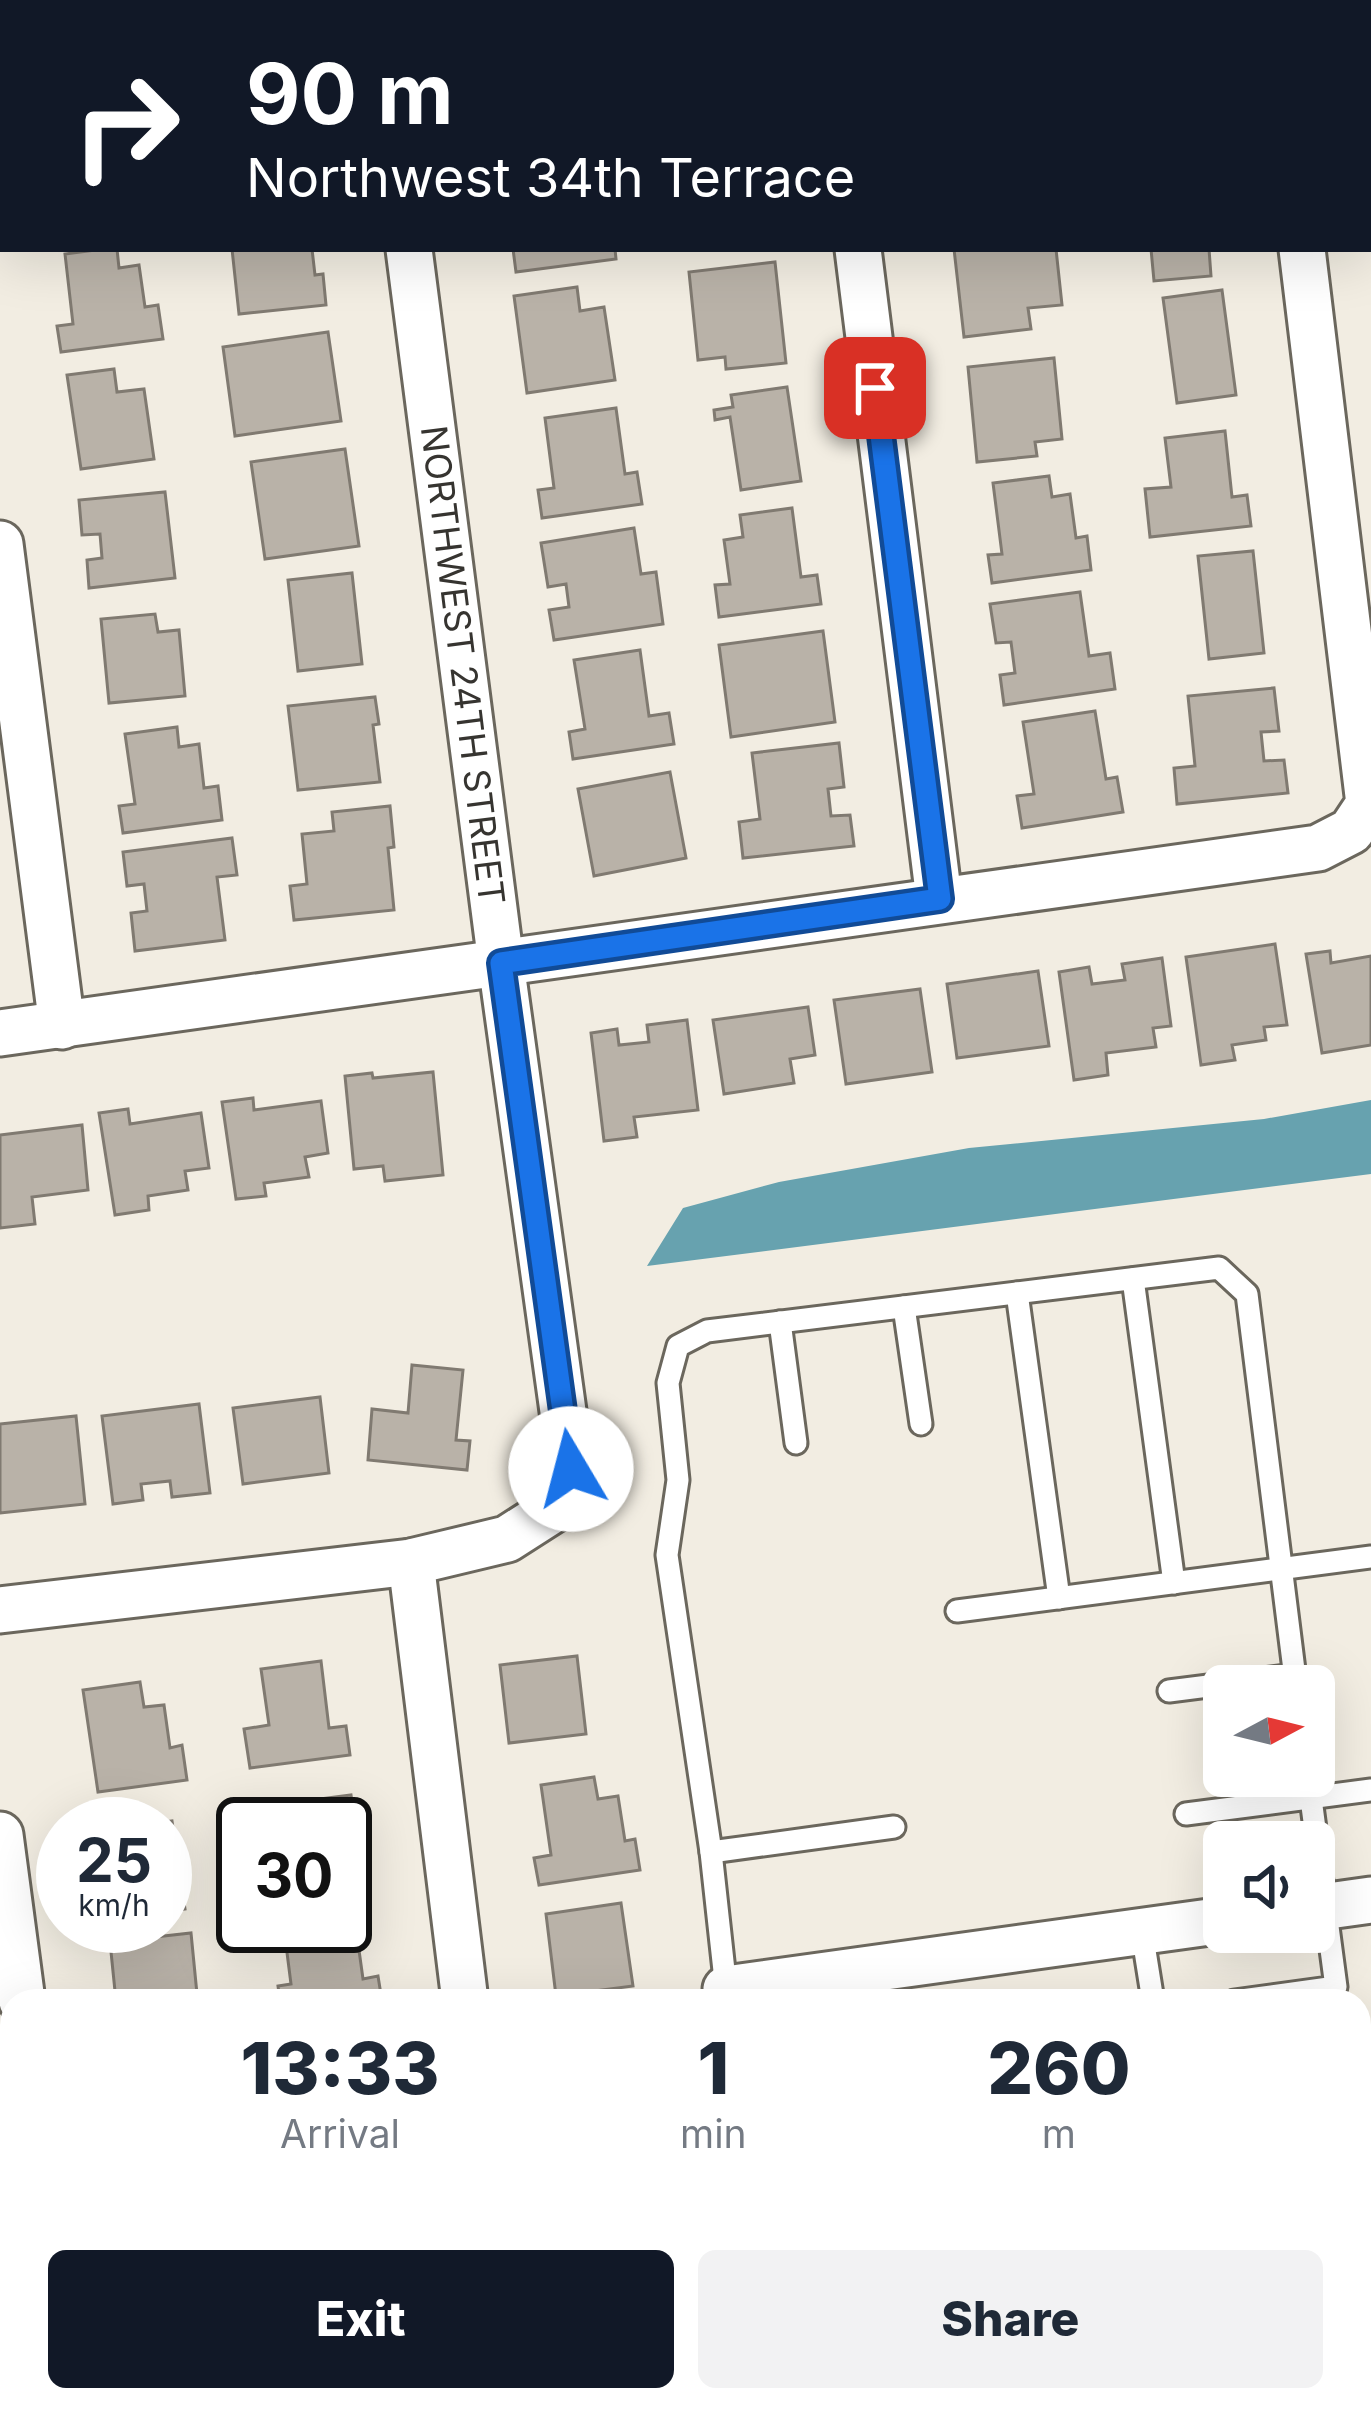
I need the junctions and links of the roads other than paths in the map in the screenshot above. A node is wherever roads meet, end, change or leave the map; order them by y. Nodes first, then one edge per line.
1 (409, 252) edge
2 (858, 252) edge
3 (1302, 252) edge
4 (0, 544) edge
5 (1369, 804) edge
6 (940, 899) junction
7 (501, 963) junction
8 (62, 1026) junction
9 (0, 1033) edge
10 (1133, 1279) junction
11 (1017, 1293) junction
12 (904, 1307) junction
13 (780, 1322) junction
14 (921, 1424) dead end
15 (796, 1443) dead end
16 (1371, 1557) edge
17 (411, 1562) junction
18 (1282, 1569) junction
19 (1174, 1583) junction
20 (1059, 1598) junction
21 (0, 1610) edge
22 (957, 1611) dead end
23 (1294, 1665) edge
24 (1203, 1688) edge
25 (1169, 1691) dead end
26 (1335, 1788) edge
27 (1371, 1790) edge
28 (1263, 1797) edge
29 (1186, 1814) dead end
30 (895, 1827) dead end
31 (0, 1835) edge
32 (710, 1852) junction
33 (1371, 1900) edge
34 (1335, 1905) edge
35 (1203, 1923) edge
36 (1142, 1932) junction
37 (1329, 1953) edge
38 (20, 1989) edge
39 (464, 1989) edge
40 (726, 1989) edge
41 (767, 1989) edge
42 (1151, 1989) edge
43 (1321, 1989) edge

1 - 7 street, NORTHWEST 24TH STREET
2 - 6 street
3 - 5 street
4 - 8 street
5 - 6 street
6 - 7 street
7 - 8 street
7 - 17 street, NORTHWEST 24TH STREET
8 - 9 street
10 - 11 lane
10 - 18 lane
10 - 19 lane
11 - 12 lane
11 - 20 lane
12 - 13 lane
12 - 14 lane
13 - 15 lane
13 - 32 lane
16 - 18 lane
17 - 21 street
17 - 39 street
18 - 19 lane
18 - 23 lane
19 - 20 lane
20 - 22 lane
24 - 25 lane
26 - 27 lane
28 - 29 lane
30 - 32 lane
31 - 38 street
32 - 40 lane
33 - 34 street
35 - 36 street
36 - 41 street
36 - 42 lane
37 - 43 lane

